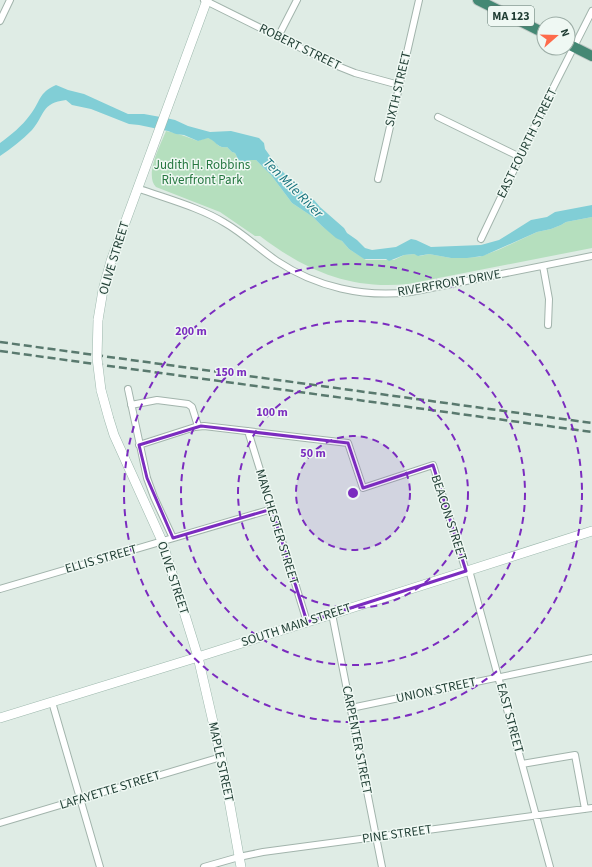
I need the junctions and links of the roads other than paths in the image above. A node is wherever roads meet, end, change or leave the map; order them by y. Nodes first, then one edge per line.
1 (10, 0) edge
2 (206, 0) edge
3 (297, 0) edge
4 (419, 0) edge
5 (478, 0) edge
6 (592, 11) edge
7 (0, 21) edge
8 (536, 28) edge
9 (278, 37) junction
10 (576, 38) edge
11 (576, 48) edge
12 (567, 56) edge
13 (592, 56) edge
14 (399, 84) junction
15 (438, 117) dead end
16 (520, 157) junction
17 (378, 179) dead end
18 (138, 188) junction
19 (481, 239) dead end
20 (592, 256) edge
21 (543, 266) junction
22 (548, 325) dead end
23 (128, 389) dead end
24 (131, 404) junction
25 (198, 426) junction
26 (248, 431) junction
27 (139, 445) junction
28 (272, 509) junction
29 (592, 531) edge
30 (173, 538) junction
31 (162, 541) junction
32 (467, 570) junction
33 (0, 589) edge
34 (332, 614) junction
35 (307, 622) junction
36 (198, 657) junction
37 (592, 658) edge
38 (499, 677) junction
39 (52, 702) junction
40 (351, 708) junction
41 (0, 718) edge
42 (221, 757) junction
43 (522, 764) junction
44 (81, 799) junction
45 (592, 808) edge
46 (585, 809) junction
47 (536, 816) junction
48 (0, 823) edge
49 (376, 837) junction
50 (239, 857) junction
51 (100, 867) edge
52 (204, 867) edge
53 (241, 867) edge
54 (382, 867) edge
55 (550, 867) edge

1 - 7 street
2 - 9 street, ROBERT STREET
2 - 18 main road, OLIVE STREET
3 - 9 street
4 - 14 street, SIXTH STREET
5 - 8 highway, MA 123
6 - 10 street, EAST FOURTH STREET
9 - 14 street, ROBERT STREET
11 - 13 highway
12 - 16 street, EAST FOURTH STREET
14 - 17 street, SIXTH STREET
15 - 16 street
16 - 19 street, EAST FOURTH STREET
18 - 21 street, RIVERFRONT DRIVE
18 - 31 main road, OLIVE STREET, bridge
20 - 21 street, RIVERFRONT DRIVE
21 - 22 street
23 - 24 street, OLIVE STREET
24 - 25 street
24 - 27 street, OLIVE STREET
25 - 26 street
25 - 27 street
26 - 28 street, MANCHESTER STREET
26 - 32 street, BEACON STREET
27 - 30 street, OLIVE STREET
28 - 30 street, ELLIS STREET
28 - 35 street, MANCHESTER STREET
29 - 32 main road, SOUTH MAIN STREET
30 - 31 street, ELLIS STREET
31 - 33 street, ELLIS STREET
31 - 36 main road, OLIVE STREET
32 - 34 main road, SOUTH MAIN STREET
32 - 38 street, EAST STREET
34 - 35 main road, SOUTH MAIN STREET
34 - 40 street, CARPENTER STREET
35 - 36 main road, SOUTH MAIN STREET
36 - 39 main road, SOUTH MAIN STREET
36 - 42 main road, MAPLE STREET
37 - 38 street, UNION STREET
38 - 40 street, UNION STREET
38 - 43 street, EAST STREET
39 - 41 main road, SOUTH MAIN STREET
39 - 44 street
40 - 49 street, CARPENTER STREET
42 - 44 street, LAFAYETTE STREET
42 - 50 main road, MAPLE STREET
43 - 46 street
43 - 47 street, EAST STREET
44 - 48 street, LAFAYETTE STREET
44 - 51 street
45 - 46 street, PINE STREET
46 - 47 street, PINE STREET
47 - 49 street, PINE STREET
47 - 55 street, EAST STREET
49 - 50 street, PINE STREET
49 - 54 street, CARPENTER STREET
50 - 52 street, PINE STREET
50 - 53 main road, MAPLE STREET

